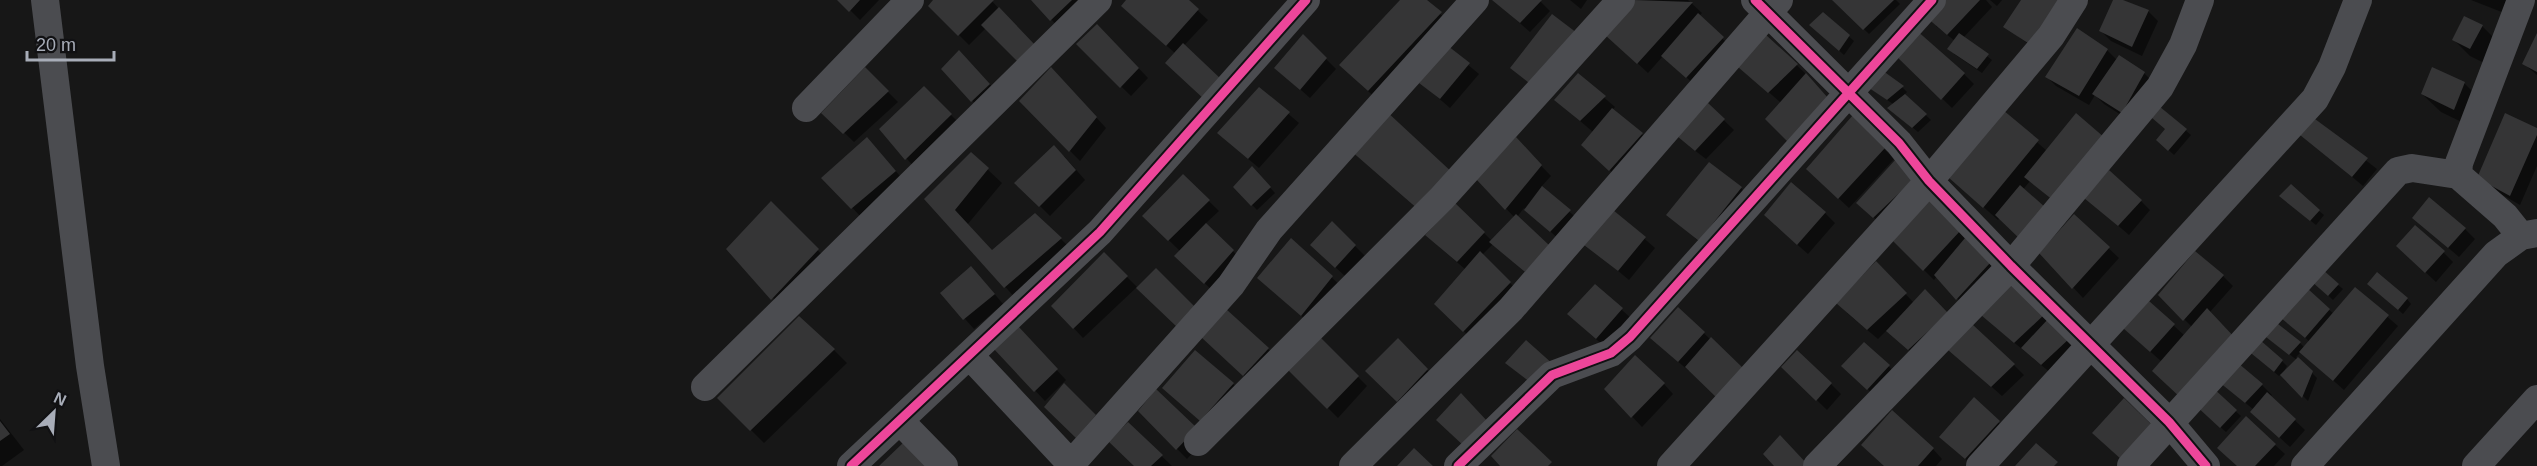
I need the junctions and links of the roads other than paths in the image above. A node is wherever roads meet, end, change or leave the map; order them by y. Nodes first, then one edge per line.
1 (45, 0) edge
2 (910, 0) edge
3 (1098, 0) edge
4 (1306, 0) edge
5 (1475, 0) edge
6 (1622, 0) edge
7 (1932, 0) edge
8 (2074, 0) edge
9 (2200, 0) edge
10 (2358, 0) edge
11 (2522, 0) edge
12 (1767, 4) edge
13 (1850, 94) junction
14 (806, 108) dead end
15 (2458, 175) junction
16 (1929, 181) junction
17 (2529, 234) edge
18 (2011, 266) junction
19 (2092, 346) junction
20 (970, 356) junction
21 (705, 387) dead end
22 (2537, 399) edge
23 (900, 421) junction
24 (2169, 422) junction
25 (1198, 442) dead end
26 (1072, 465) edge
27 (106, 466) edge
28 (851, 466) edge
29 (944, 466) edge
30 (1353, 466) edge
31 (1458, 466) edge
32 (1671, 466) edge
33 (1817, 466) edge
34 (1980, 466) edge
35 (2131, 466) edge
36 (2206, 466) edge
37 (2305, 466) edge
38 (2476, 466) edge

1 - 27 street
2 - 14 street
3 - 21 street
4 - 20 street
5 - 26 street
6 - 25 street
7 - 13 street
8 - 16 street
9 - 18 street
10 - 19 street
11 - 15 street
12 - 13 street
12 - 30 street
13 - 16 street
13 - 31 street
15 - 17 street
15 - 24 street
16 - 18 street
16 - 32 street
17 - 37 street
18 - 19 street
18 - 33 street
19 - 24 street
19 - 34 street
20 - 23 street
20 - 26 street
22 - 38 street
23 - 28 street
23 - 29 street
24 - 35 street
24 - 36 street

